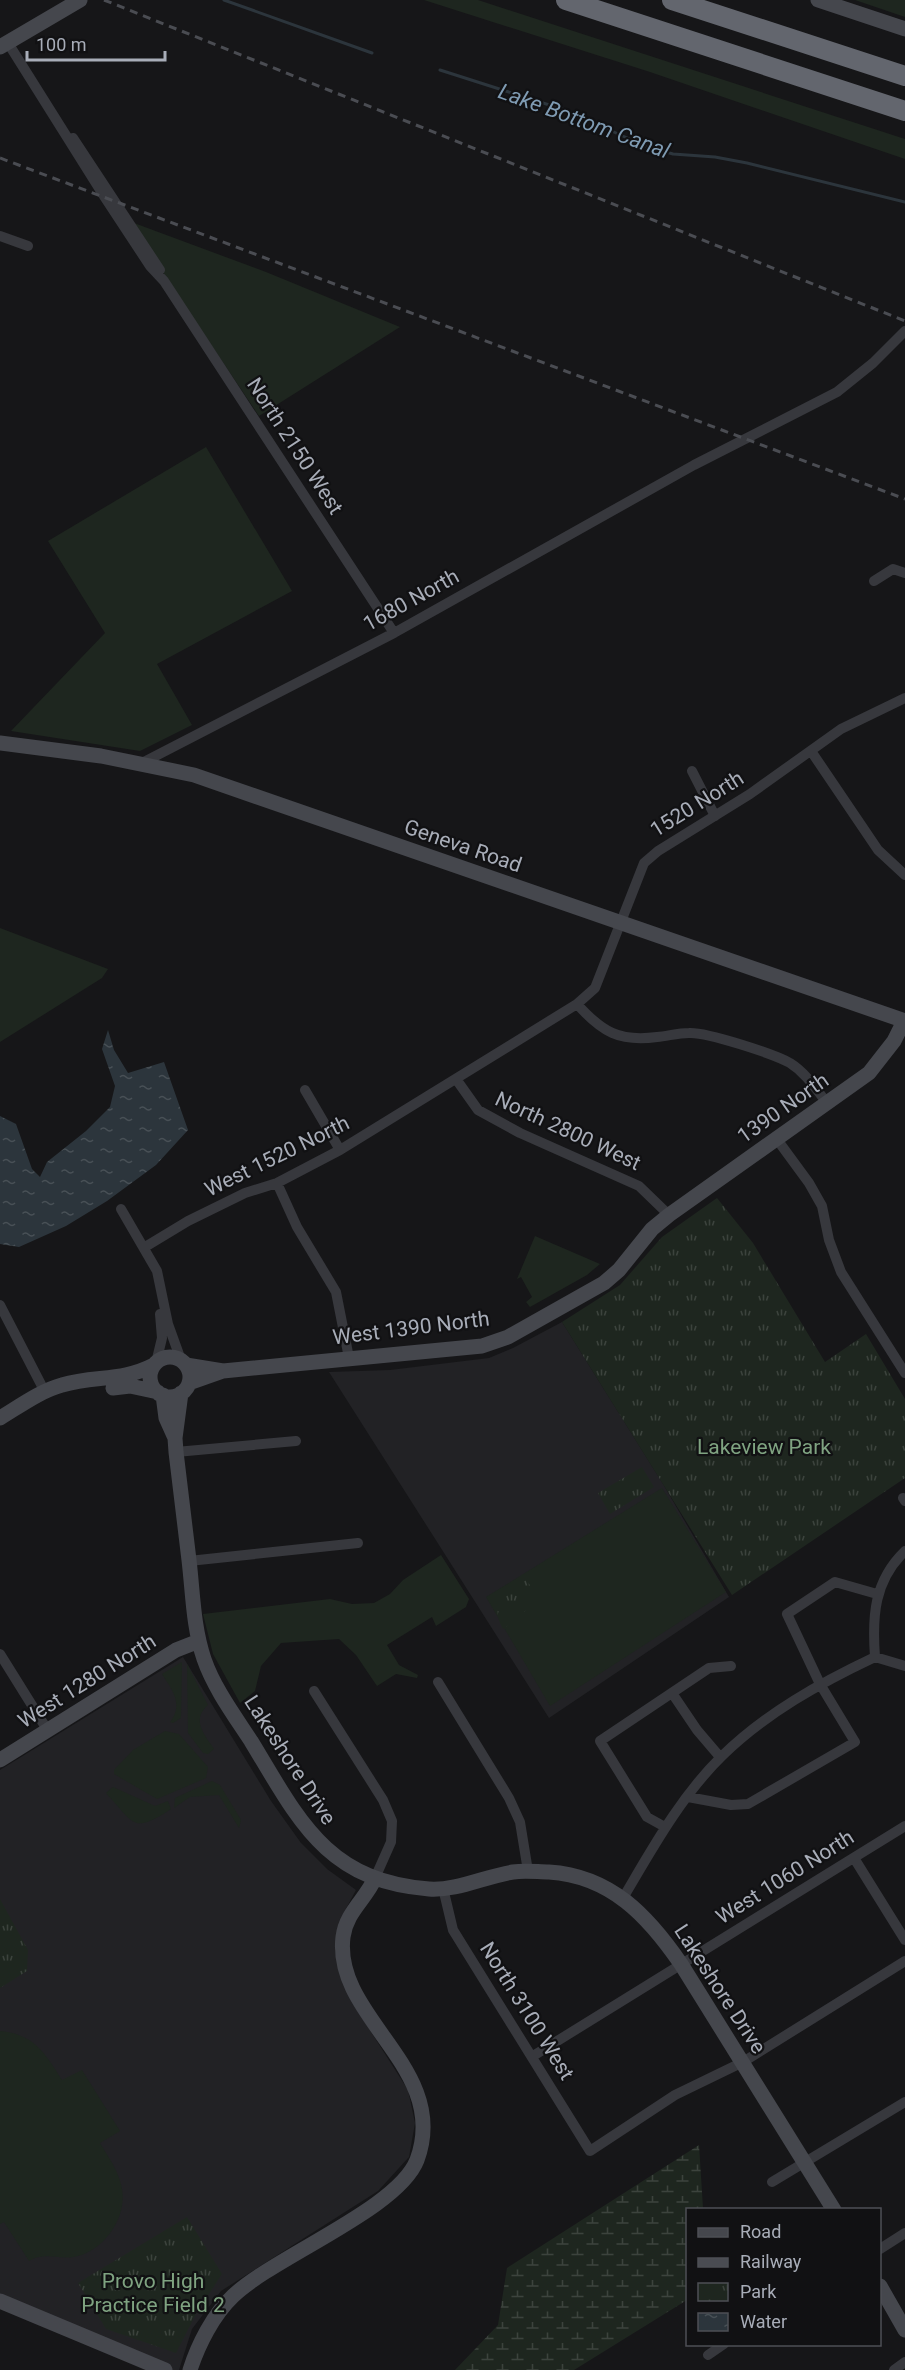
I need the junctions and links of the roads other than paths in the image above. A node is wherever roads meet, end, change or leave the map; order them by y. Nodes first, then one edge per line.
1 (80, 0) edge
2 (566, 0) edge
3 (672, 0) edge
4 (818, 0) edge
5 (905, 29) edge
6 (4, 45) edge
7 (905, 76) edge
8 (905, 111) edge
9 (0, 236) edge
10 (28, 246) dead end
11 (905, 331) edge
12 (905, 573) edge
13 (874, 581) dead end
14 (394, 633) junction
15 (905, 698) edge
16 (0, 743) edge
17 (811, 751) junction
18 (142, 763) junction
19 (692, 771) dead end
20 (715, 816) junction
21 (903, 871) edge
22 (622, 923) junction
23 (578, 1004) junction
24 (905, 1020) edge
25 (456, 1079) junction
26 (305, 1090) dead end
27 (827, 1103) junction
28 (776, 1138) junction
29 (340, 1150) junction
30 (277, 1183) junction
31 (120, 1209) dead end
32 (669, 1215) junction
33 (145, 1247) junction
34 (162, 1300) junction
35 (0, 1305) edge
36 (349, 1358) junction
37 (184, 1363) junction
38 (155, 1364) junction
39 (223, 1371) junction
40 (905, 1373) edge
41 (185, 1388) junction
42 (45, 1392) junction
43 (160, 1394) junction
44 (0, 1418) edge
45 (296, 1441) dead end
46 (176, 1445) junction
47 (358, 1543) dead end
48 (905, 1551) edge
49 (189, 1561) junction
50 (877, 1594) junction
51 (199, 1641) junction
52 (0, 1654) edge
53 (875, 1657) junction
54 (731, 1666) dead end
55 (905, 1666) edge
56 (438, 1682) dead end
57 (820, 1684) junction
58 (314, 1692) dead end
59 (672, 1693) junction
60 (48, 1731) junction
61 (720, 1757) junction
62 (0, 1761) edge
63 (688, 1797) junction
64 (905, 1826) edge
65 (665, 1827) junction
66 (854, 1858) junction
67 (528, 1871) junction
68 (375, 1878) junction
69 (443, 1888) junction
70 (623, 1898) junction
71 (905, 1940) edge
72 (905, 1961) edge
73 (681, 1964) junction
74 (533, 2056) junction
75 (743, 2062) junction
76 (905, 2102) edge
77 (806, 2162) junction
78 (772, 2182) dead end
79 (833, 2208) edge
80 (905, 2233) edge
81 (881, 2248) edge
82 (881, 2289) edge
83 (0, 2301) edge
84 (905, 2330) edge
85 (721, 2346) edge
86 (708, 2355) dead end
87 (905, 2362) edge
88 (165, 2370) edge
89 (190, 2370) edge
90 (894, 2370) edge

1 - 6 street
2 - 8 highway
3 - 7 highway
4 - 5 street
6 - 14 street, North 2150 West
9 - 10 street
11 - 14 street, 1680 North
12 - 13 street
14 - 18 street, 1680 North
15 - 17 street, 1520 North
16 - 18 street, Geneva Road
17 - 20 street, 1520 North
17 - 21 street
18 - 22 street, Geneva Road
19 - 20 street
20 - 22 street, 1520 North
22 - 23 street, 1520 North
22 - 24 street, Geneva Road
23 - 25 street, 1520 North
23 - 27 street
24 - 27 street, 1390 North
25 - 29 street, West 1520 North
25 - 32 street, North 2800 West
26 - 29 street
27 - 28 street, 1390 North
28 - 32 street, 1390 North
28 - 40 street
29 - 30 street, West 1520 North
30 - 33 street, West 1520 North
30 - 36 street
31 - 33 street
32 - 36 street, West 1390 North
33 - 34 street
34 - 37 street
34 - 38 street
35 - 42 street
36 - 39 street, West 1390 North
37 - 38 street
37 - 39 street, West 1390 North
37 - 41 street
38 - 42 street
38 - 43 street
39 - 41 street, West 1390 North
41 - 43 street
41 - 46 street, Lakeshore Drive
42 - 43 street
42 - 44 street
43 - 46 street, Lakeshore Drive
45 - 46 street
46 - 49 street, Lakeshore Drive
47 - 49 street
48 - 50 street
49 - 51 street, Lakeshore Drive
50 - 53 street
50 - 57 street
51 - 60 street, West 1280 North
51 - 68 street, Lakeshore Drive
52 - 60 street
53 - 55 street
53 - 57 street
54 - 59 street
56 - 67 street
57 - 61 street
57 - 63 street
58 - 68 street
59 - 61 street
59 - 65 street
60 - 62 street, West 1280 North
61 - 63 street
63 - 65 street
64 - 66 street, West 1060 North
65 - 70 street
66 - 71 street
66 - 73 street, West 1060 North
67 - 69 street, Lakeshore Drive
67 - 70 street, Lakeshore Drive
68 - 69 street, Lakeshore Drive
68 - 89 street
69 - 74 street, North 3100 West
70 - 73 street, Lakeshore Drive
72 - 75 street
73 - 74 street, West 1060 North
73 - 75 street, Lakeshore Drive
74 - 75 street, North 3100 West
75 - 77 street, Lakeshore Drive
76 - 77 street
77 - 78 street
77 - 79 street, Lakeshore Drive
80 - 81 street
82 - 84 street
83 - 88 street
85 - 86 street
87 - 90 street

